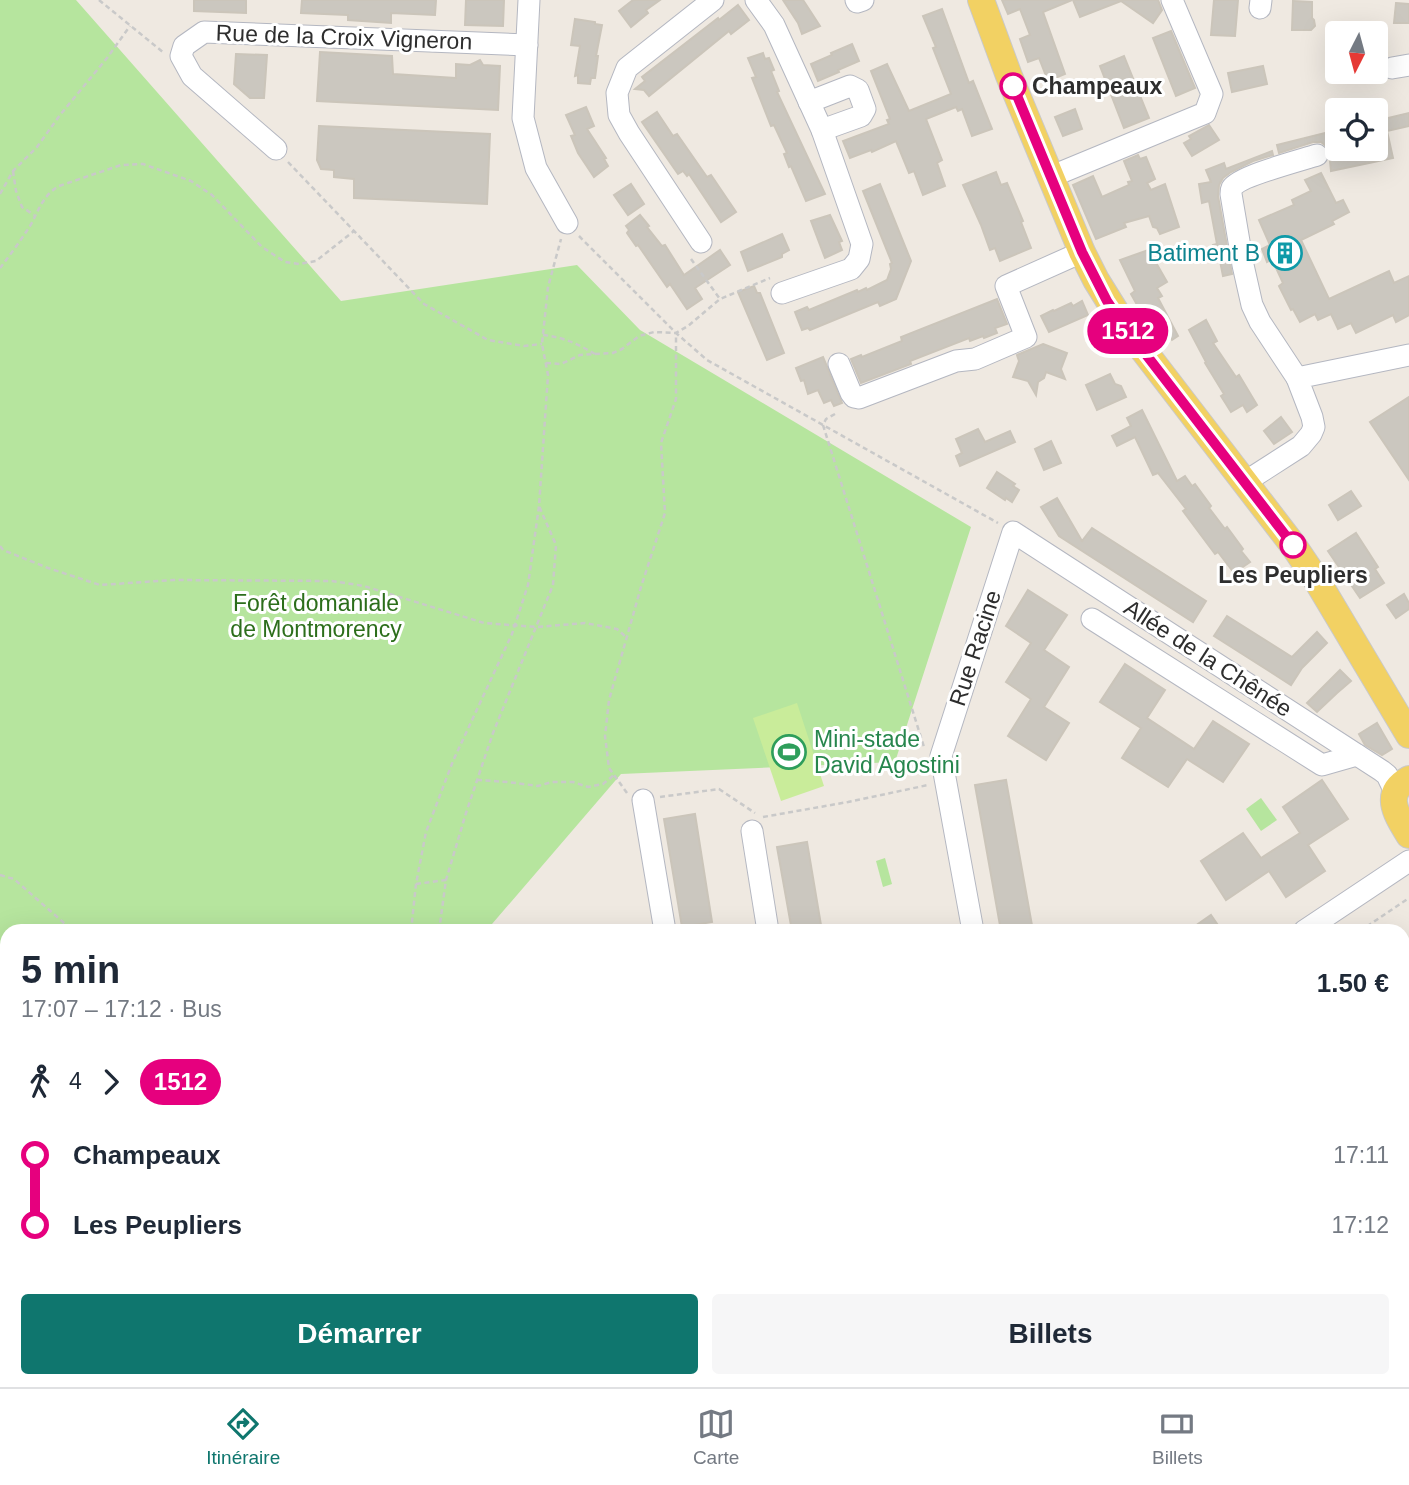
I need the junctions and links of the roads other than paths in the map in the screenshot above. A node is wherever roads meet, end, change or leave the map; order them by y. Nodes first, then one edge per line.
1 (529, 0) edge
2 (713, 0) edge
3 (756, 0) edge
4 (856, 0) edge
5 (863, 0) edge
6 (981, 0) edge
7 (1172, 0) edge
8 (527, 45) junction
9 (809, 102) junction
10 (822, 130) junction
11 (276, 149) road end
12 (1317, 155) dead end
13 (1050, 177) junction
14 (567, 223) road end
15 (701, 242) road end
16 (1082, 252) junction
17 (782, 293) road end
18 (1409, 355) edge
19 (839, 364) dead end
20 (1297, 378) junction
21 (1245, 482) junction
22 (1013, 532) joint
23 (1092, 619) dead end
24 (1409, 735) edge
25 (1357, 755) junction
26 (1402, 780) edge
27 (643, 800) road end
28 (752, 831) dead end
29 (1409, 835) edge
30 (1409, 861) edge
31 (664, 924) edge
32 (767, 924) edge
33 (972, 924) edge
34 (1314, 924) edge

1 - 8 street
2 - 15 street
3 - 9 street
4 - 5 street
6 - 13 main road
7 - 13 street
8 - 11 street, Rue de la Croix Vigneron
8 - 14 street
9 - 10 street
9 - 10 street
10 - 17 street
12 - 20 street
13 - 16 main road
16 - 19 street
16 - 21 main road
18 - 20 street
20 - 21 street
21 - 24 main road
22 - 25 street, Allée de la Chênée
22 - 33 street, Rue Racine
23 - 25 street
25 - 26 street, Allée de la Chênée
26 - 29 main road
27 - 31 street
28 - 32 street
30 - 34 street

